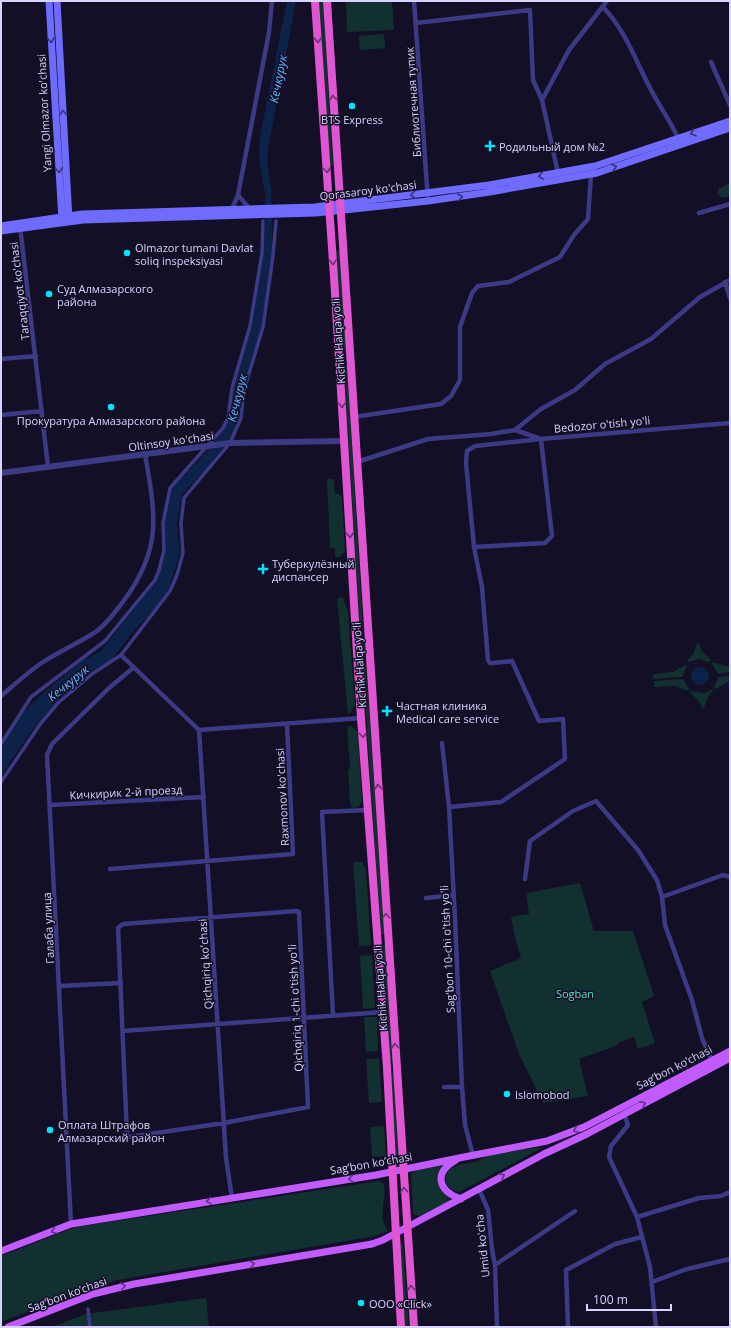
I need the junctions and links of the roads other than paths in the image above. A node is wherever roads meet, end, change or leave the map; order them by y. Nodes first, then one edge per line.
1 (49, 1) edge
2 (57, 1) edge
3 (272, 1) edge
4 (315, 1) edge
5 (327, 1) edge
6 (414, 1) edge
7 (607, 1) edge
8 (603, 7) junction
9 (416, 23) junction
10 (711, 62) dead end
11 (542, 100) junction
12 (730, 105) edge
13 (730, 121) edge
14 (730, 128) edge
15 (678, 138) junction
16 (558, 173) junction
17 (590, 174) junction
18 (428, 193) junction
19 (238, 195) junction
20 (428, 201) junction
21 (730, 204) edge
22 (249, 208) junction
23 (340, 208) junction
24 (232, 209) junction
25 (330, 209) junction
26 (699, 213) dead end
27 (263, 214) junction
28 (274, 214) junction
29 (66, 220) junction
30 (1, 226) edge
31 (20, 226) junction
32 (1, 231) edge
33 (730, 280) edge
34 (725, 282) junction
35 (730, 298) edge
36 (36, 356) junction
37 (350, 358) junction
38 (1, 359) edge
39 (339, 359) junction
40 (42, 411) junction
41 (1, 414) edge
42 (354, 417) junction
43 (730, 423) edge
44 (515, 430) junction
45 (541, 439) junction
46 (344, 441) junction
47 (230, 443) junction
48 (207, 446) junction
49 (145, 454) junction
50 (357, 462) junction
51 (48, 467) junction
52 (1, 473) edge
53 (474, 547) junction
54 (356, 630) junction
55 (368, 630) junction
56 (121, 655) junction
57 (133, 668) junction
58 (1, 696) edge
59 (361, 718) junction
60 (287, 724) junction
61 (199, 730) junction
62 (442, 743) dead end
63 (1, 744) edge
64 (1, 782) edge
65 (204, 797) junction
66 (50, 805) junction
67 (449, 807) junction
68 (368, 810) junction
69 (207, 860) junction
70 (110, 869) dead end
71 (730, 877) edge
72 (525, 879) dead end
73 (454, 895) junction
74 (662, 897) junction
75 (426, 898) dead end
76 (211, 917) junction
77 (388, 942) junction
78 (378, 943) junction
79 (121, 983) junction
80 (60, 986) junction
81 (383, 1012) junction
82 (333, 1015) junction
83 (304, 1018) junction
84 (218, 1024) junction
85 (123, 1031) junction
86 (730, 1051) edge
87 (730, 1058) edge
88 (712, 1061) junction
89 (396, 1067) junction
90 (387, 1068) junction
91 (444, 1087) dead end
92 (462, 1087) junction
93 (621, 1107) junction
94 (624, 1114) junction
95 (224, 1123) junction
96 (473, 1155) junction
97 (464, 1156) junction
98 (403, 1169) junction
99 (393, 1171) junction
100 (478, 1190) junction
101 (730, 1192) edge
102 (232, 1198) junction
103 (461, 1199) junction
104 (575, 1211) dead end
105 (637, 1217) junction
106 (71, 1224) junction
107 (407, 1229) junction
108 (395, 1235) junction
109 (642, 1237) junction
110 (372, 1244) junction
111 (396, 1244) junction
112 (1, 1251) edge
113 (730, 1259) edge
114 (495, 1265) junction
115 (652, 1282) junction
116 (88, 1309) dead end
117 (8, 1327) edge
118 (90, 1327) edge
119 (401, 1327) edge
120 (414, 1327) edge
121 (497, 1327) edge
122 (568, 1327) edge
123 (656, 1327) edge

1 -> 29 main road, Yangi Olmazor ko'chasi
29 -> 2 main road, Yangi Olmazor ko'chasi
3 - 19 street
4 -> 25 highway, Kichik Halqa yo'li
23 -> 5 highway, Kichik Halqa yo'li
6 - 9 street, Библиотечная тупик
7 - 8 street
8 - 11 street
8 - 15 street
9 - 11 street
9 - 18 street, Библиотечная тупик
10 - 12 street
11 - 16 street
13 -> 15 main road, Qorasaroy ko'chasi
17 -> 14 main road, Qorasaroy ko'chasi
15 - 16 main road, Qorasaroy ko'chasi
16 -> 18 main road, Qorasaroy ko'chasi
20 -> 17 main road, Qorasaroy ko'chasi
17 - 42 street
18 - 20 street, Библиотечная тупик
18 -> 23 main road, Qorasaroy ko'chasi
19 - 22 street
19 - 24 street
20 - 23 main road, Qorasaroy ko'chasi
21 - 26 street
22 - 24 main road, Qorasaroy ko'chasi
22 - 27 main road, Qorasaroy ko'chasi
23 - 25 main road, Qorasaroy ko'chasi
23 - 37 highway, Kichik Halqa yo'li
24 - 29 main road, Qorasaroy ko'chasi
25 - 28 main road, Qorasaroy ko'chasi
25 -> 39 highway, Kichik Halqa yo'li
27 - 28 main road, Qorasaroy ko'chasi
27 - 29 main road, Qorasaroy ko'chasi
27 - 48 street
28 - 47 street
29 - 31 main road, Qorasaroy ko'chasi
30 - 31 main road, Qorasaroy ko'chasi
31 - 32 main road, Qorasaroy ko'chasi
31 - 36 street, Taraqqiyot ko'chasi
33 - 34 street
34 - 35 street
34 - 44 street
36 - 38 street
36 - 40 street, Taraqqiyot ko'chasi
37 - 39 highway
37 - 42 highway, Kichik Halqa yo'li
39 -> 46 highway, Kichik Halqa yo'li
40 - 41 street
40 - 51 street, Taraqqiyot ko'chasi
42 - 50 highway, Kichik Halqa yo'li
43 - 45 street, Bedozor o'tish yo'li
44 - 45 street
44 - 50 street
45 - 53 street, Bedozor o'tish yo'li
45 - 53 street
46 - 47 street, Oltinsoy ko'chasi
46 -> 54 highway, Kichik Halqa yo'li
47 - 48 street, Oltinsoy ko'chasi
47 - 56 street
48 - 49 street, Oltinsoy ko'chasi
48 - 63 street
49 - 51 street, Oltinsoy ko'chasi
49 - 58 street
50 - 55 highway, Kichik Halqa yo'li
51 - 52 street, Oltinsoy ko'chasi
53 - 67 street
54 - 55 highway
54 - 59 highway, Kichik Halqa yo'li
77 -> 55 highway, Kichik Halqa yo'li
56 - 57 street
56 - 64 street
57 - 61 street
57 - 66 street, Галаба улица
59 - 60 street
59 -> 68 highway, Kichik Halqa yo'li
60 - 61 street
60 - 69 street, Raxmonov ko'chasi
61 - 65 street, Qichqiriq ko'chasi
62 - 67 street, Sag'bon 10-chi o'tish yo'li
65 - 66 street, Кичкирик 2-й проезд
65 - 69 street, Qichqiriq ko'chasi
66 - 80 street, Галаба улица
67 - 73 street, Sag'bon 10-chi o'tish yo'li
68 - 78 highway, Kichik Halqa yo'li
68 - 82 street
69 - 70 street
69 - 76 street, Qichqiriq ko'chasi
71 - 74 street
72 - 74 street
73 - 75 street
73 - 92 street, Sag'bon 10-chi o'tish yo'li
74 - 88 street
76 - 79 street
76 - 83 street, Qichqiriq 1-chi o'tish yo'li
76 - 84 street, Qichqiriq ko'chasi
77 - 78 highway
89 -> 77 highway, Kichik Halqa yo'li
78 - 81 highway, Kichik Halqa yo'li
79 - 80 street
79 - 85 street
80 - 106 street, Галаба улица
81 - 82 street
81 - 90 highway, Kichik Halqa yo'li
82 - 83 street
83 - 84 street
83 - 95 street, Qichqiriq 1-chi o'tish yo'li
84 - 85 street
84 - 95 street, Qichqiriq ko'chasi
85 - 95 street
86 - 88 main road, Sag’bon ko’chasi
94 -> 87 main road, Sag’bon ko’chasi
88 - 93 main road, Sag’bon ko’chasi
89 - 90 highway
89 - 98 highway, Kichik Halqa yo'li
90 - 99 highway, Kichik Halqa yo'li
91 - 92 street
92 - 96 street, Sag'bon 10-chi o'tish yo'li
93 - 94 street
93 -> 96 main road, Sag’bon ko’chasi
100 -> 94 main road, Sag’bon ko’chasi
94 - 105 street
95 - 102 street, Qichqiriq ko'chasi
96 - 97 main road, Sag’bon ko’chasi
97 - 98 main road, Sag’bon ko’chasi
97 - 103 main road
98 - 99 main road, Sag’bon ko’chasi
107 -> 98 highway, Kichik Halqa yo'li
99 -> 102 main road, Sag’bon ko’chasi
99 - 108 highway, Kichik Halqa yo'li
100 - 103 main road, Sag’bon ko’chasi
100 - 114 street, Umid ko'cha
101 - 105 street
102 -> 106 main road, Sag’bon ko’chasi
103 - 107 main road, Sag’bon ko’chasi
104 - 114 street
105 - 109 street
106 -> 112 main road, Sag’bon ko’chasi
107 - 108 main road, Sag’bon ko’chasi
120 -> 107 highway, Kichik Halqa yo'li
108 - 110 main road, Sag’bon ko’chasi
108 - 111 highway, Kichik Halqa yo'li
109 - 115 street
109 - 122 street
110 - 111 main road, Sag’bon ko’chasi
117 -> 110 main road, Sag’bon ko’chasi
111 - 119 highway, Kichik Halqa yo'li
113 - 115 street
114 - 121 street, Umid ko'cha
115 - 123 street
116 - 118 street

